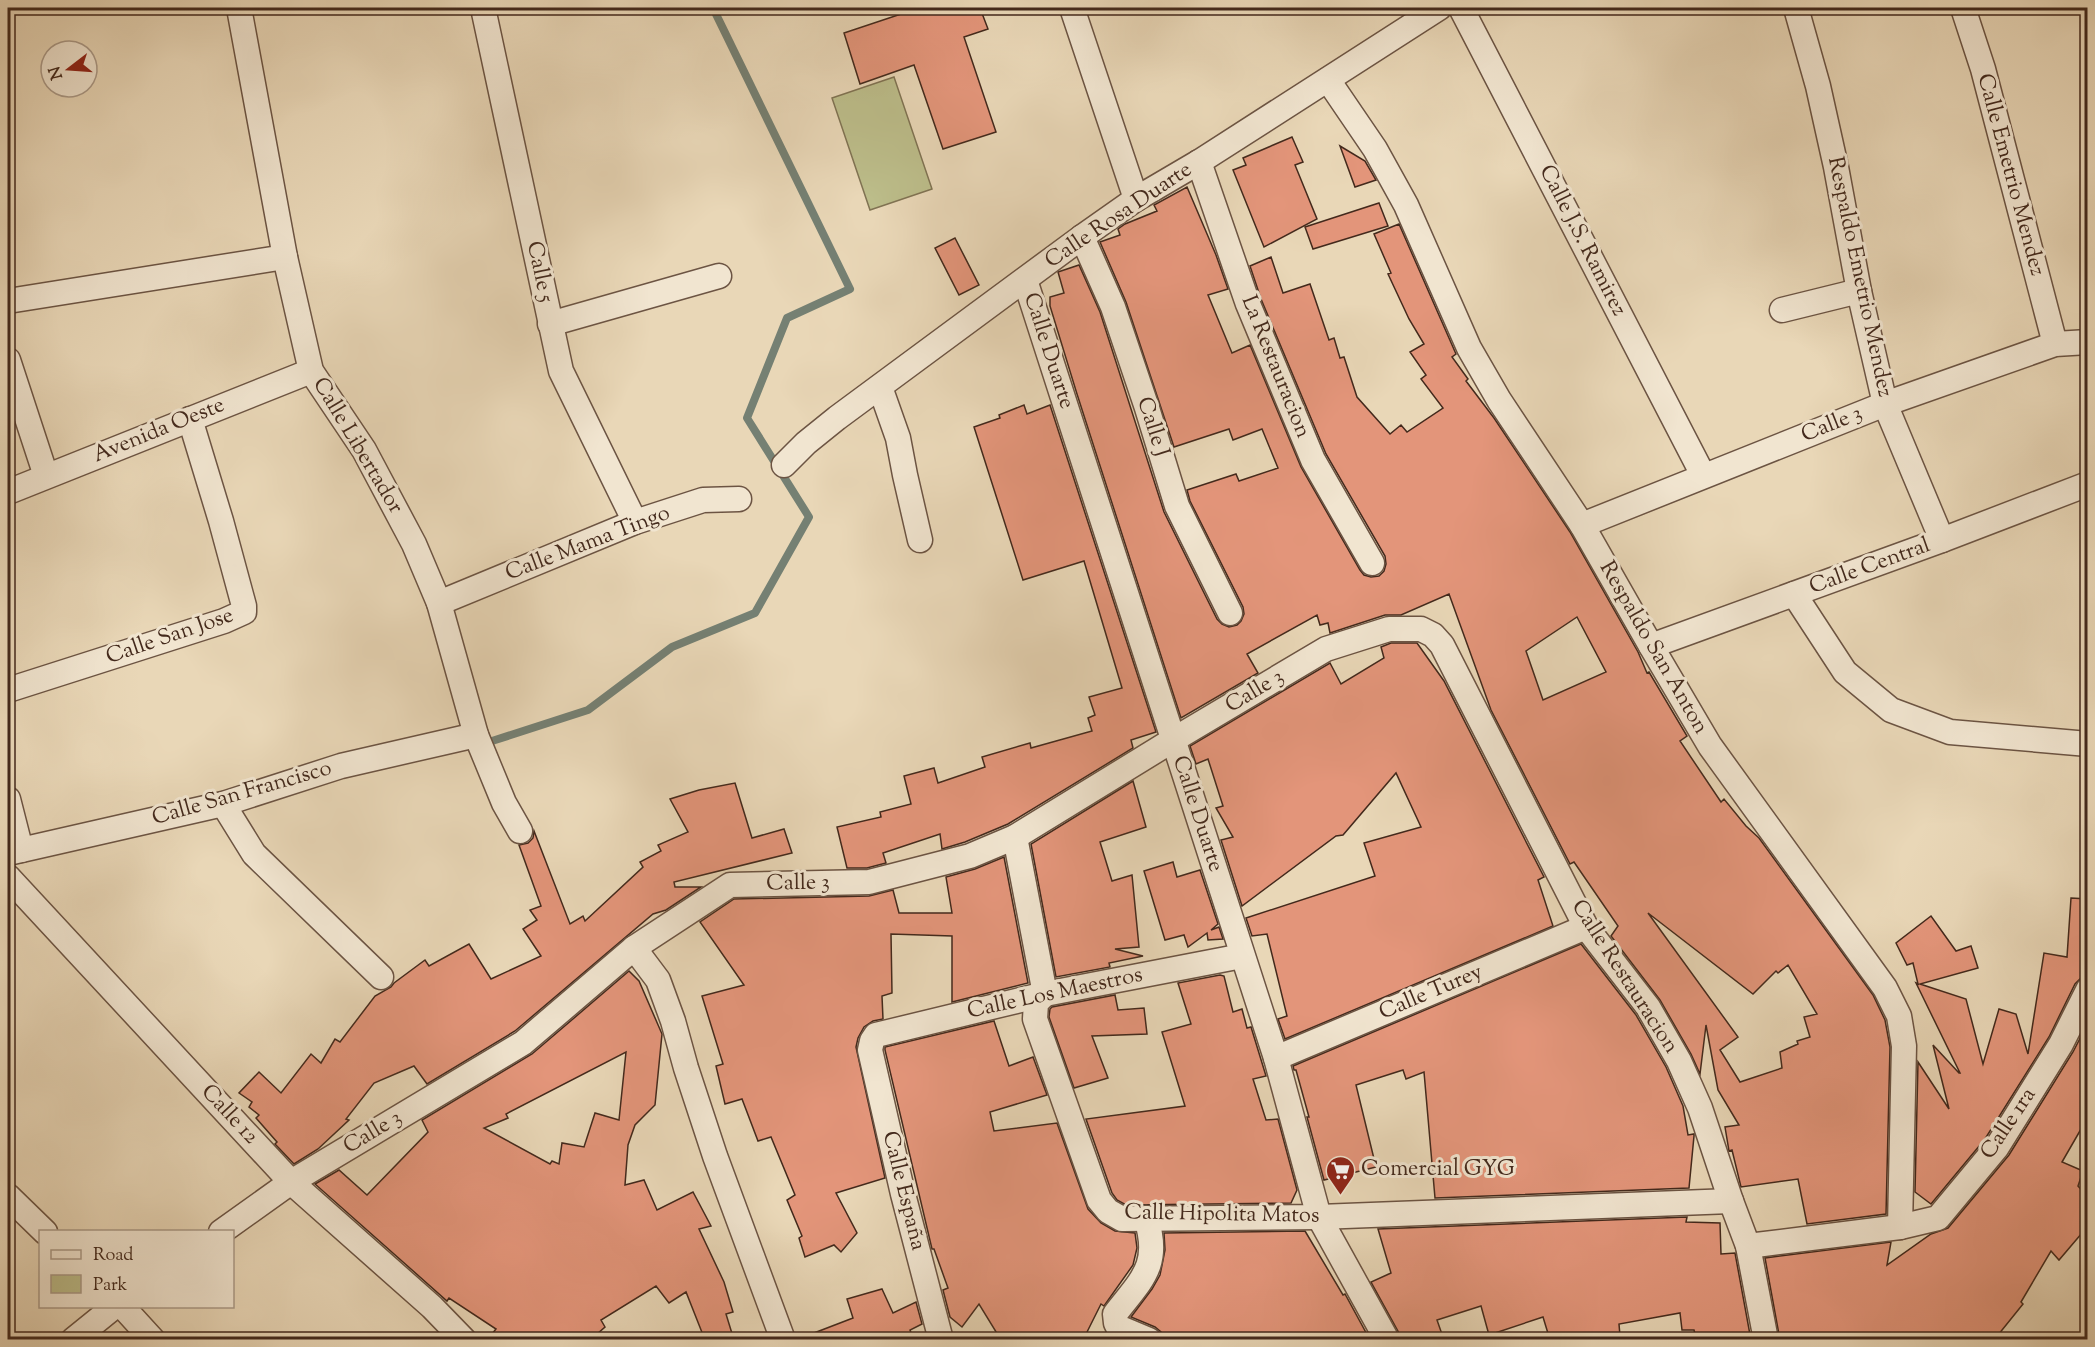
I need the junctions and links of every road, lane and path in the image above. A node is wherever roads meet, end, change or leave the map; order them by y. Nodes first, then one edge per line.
1 (239, 8) edge
2 (483, 8) edge
3 (1072, 8) edge
4 (1439, 8) edge
5 (1461, 8) edge
6 (1796, 8) edge
7 (1963, 8) edge
8 (1328, 80) junction
9 (1199, 162) junction
10 (1137, 199) junction
11 (1082, 237) junction
12 (285, 257) junction
13 (719, 276) dead end
14 (1025, 280) junction
15 (1859, 291) junction
16 (8, 301) edge
17 (1782, 310) dead end
18 (550, 324) junction
19 (2088, 342) edge
20 (2055, 344) junction
21 (8, 360) edge
22 (311, 371) junction
23 (880, 387) junction
24 (1885, 404) junction
25 (190, 419) junction
26 (784, 465) dead end
27 (1703, 475) junction
28 (46, 476) junction
29 (2088, 484) edge
30 (8, 492) edge
31 (740, 499) dead end
32 (635, 522) junction
33 (1582, 525) junction
34 (920, 540) dead end
35 (1942, 540) junction
36 (1372, 563) dead end
37 (1794, 594) junction
38 (439, 603) junction
39 (1230, 613) dead end
40 (1421, 629) joint
41 (1651, 646) junction
42 (8, 690) edge
43 (476, 735) junction
44 (1173, 740) junction
45 (2088, 744) edge
46 (8, 799) edge
47 (223, 804) junction
48 (520, 831) dead end
49 (1015, 837) junction
50 (14, 851) edge
51 (8, 877) edge
52 (1586, 927) junction
53 (634, 948) junction
54 (1242, 956) junction
55 (381, 978) dead end
56 (2088, 990) edge
57 (1045, 994) junction
58 (872, 1041) joint
59 (1276, 1058) junction
60 (291, 1182) junction
61 (8, 1196) edge
62 (1731, 1201) junction
63 (1319, 1217) junction
64 (1146, 1218) junction
65 (1900, 1227) junction
66 (43, 1230) edge
67 (224, 1230) edge
68 (1748, 1246) junction
69 (113, 1308) edge
70 (124, 1308) edge
71 (73, 1340) edge
72 (153, 1340) edge
73 (464, 1340) edge
74 (783, 1340) edge
75 (940, 1340) edge
76 (1149, 1340) edge
77 (1387, 1340) edge
78 (1766, 1340) edge

1 - 12 street, Calle Libertador
2 - 18 street, Calle 5
3 - 10 street
4 - 8 street, Calle Rosa Duarte
5 - 27 street, Calle J.S. Ramirez
6 - 15 street, Respaldo Emetrio Mendez
7 - 20 street, Calle Emetrio Mendez
8 - 9 street, Calle Rosa Duarte
8 - 33 street, Respaldo San Anton
9 - 10 street, Calle Rosa Duarte
9 - 36 street, La Restauracion
10 - 11 street, Calle Rosa Duarte
11 - 14 street, Calle Rosa Duarte
11 - 39 street, Calle J
12 - 16 street
12 - 22 street, Calle Libertador
13 - 18 street
14 - 23 street, Calle Rosa Duarte
14 - 44 street, Calle Duarte
15 - 17 street
15 - 24 street, Respaldo Emetrio Mendez
18 - 32 street, Calle 5
19 - 20 street, Calle 3
20 - 24 street, Calle 3
21 - 28 street
22 - 25 street, Avenida Oeste
22 - 38 street, Calle Libertador
23 - 26 street, Calle Rosa Duarte
23 - 34 street
24 - 27 street, Calle 3
24 - 35 street, Respaldo Emetrio Mendez
25 - 28 street, Avenida Oeste
25 - 42 street, Calle San Jose
27 - 33 street, Calle 3
28 - 30 street, Avenida Oeste
29 - 35 street, Calle Central
31 - 32 street, Calle Mama Tingo
32 - 38 street, Calle Mama Tingo
33 - 41 street, Respaldo San Anton
35 - 37 street, Calle Central
37 - 41 street, Calle Central
37 - 45 street
38 - 43 street, Calle Libertador
40 - 44 street, Calle 3
40 - 52 street, Calle Restauracion
41 - 65 street, Respaldo San Anton
43 - 47 street, Calle San Francisco
43 - 48 street, Calle Libertador
44 - 49 street, Calle 3
44 - 54 street, Calle Duarte
46 - 50 street
47 - 50 street, Calle San Francisco
47 - 55 street
49 - 53 street, Calle 3
49 - 57 street
51 - 60 street, Calle 12
52 - 59 street, Calle Turey
52 - 62 street, Calle Restauracion
53 - 60 street, Calle 3
53 - 74 street
54 - 57 street, Calle Los Maestros
54 - 59 street, Calle Duarte
56 - 65 street, Calle 1ra
57 - 58 street, Calle Los Maestros
57 - 64 street, Calle Hipolita Matos
58 - 75 street, Calle España
59 - 63 street, Calle Duarte
60 - 67 street, Calle 3
60 - 73 street, Calle 12
61 - 66 street
62 - 63 street, Calle Hipolita Matos
62 - 68 street, Calle Restauracion
63 - 64 street, Calle Hipolita Matos
63 - 77 street, Calle Duarte
64 - 76 street
65 - 68 street
68 - 78 street
69 - 71 street
70 - 72 street

